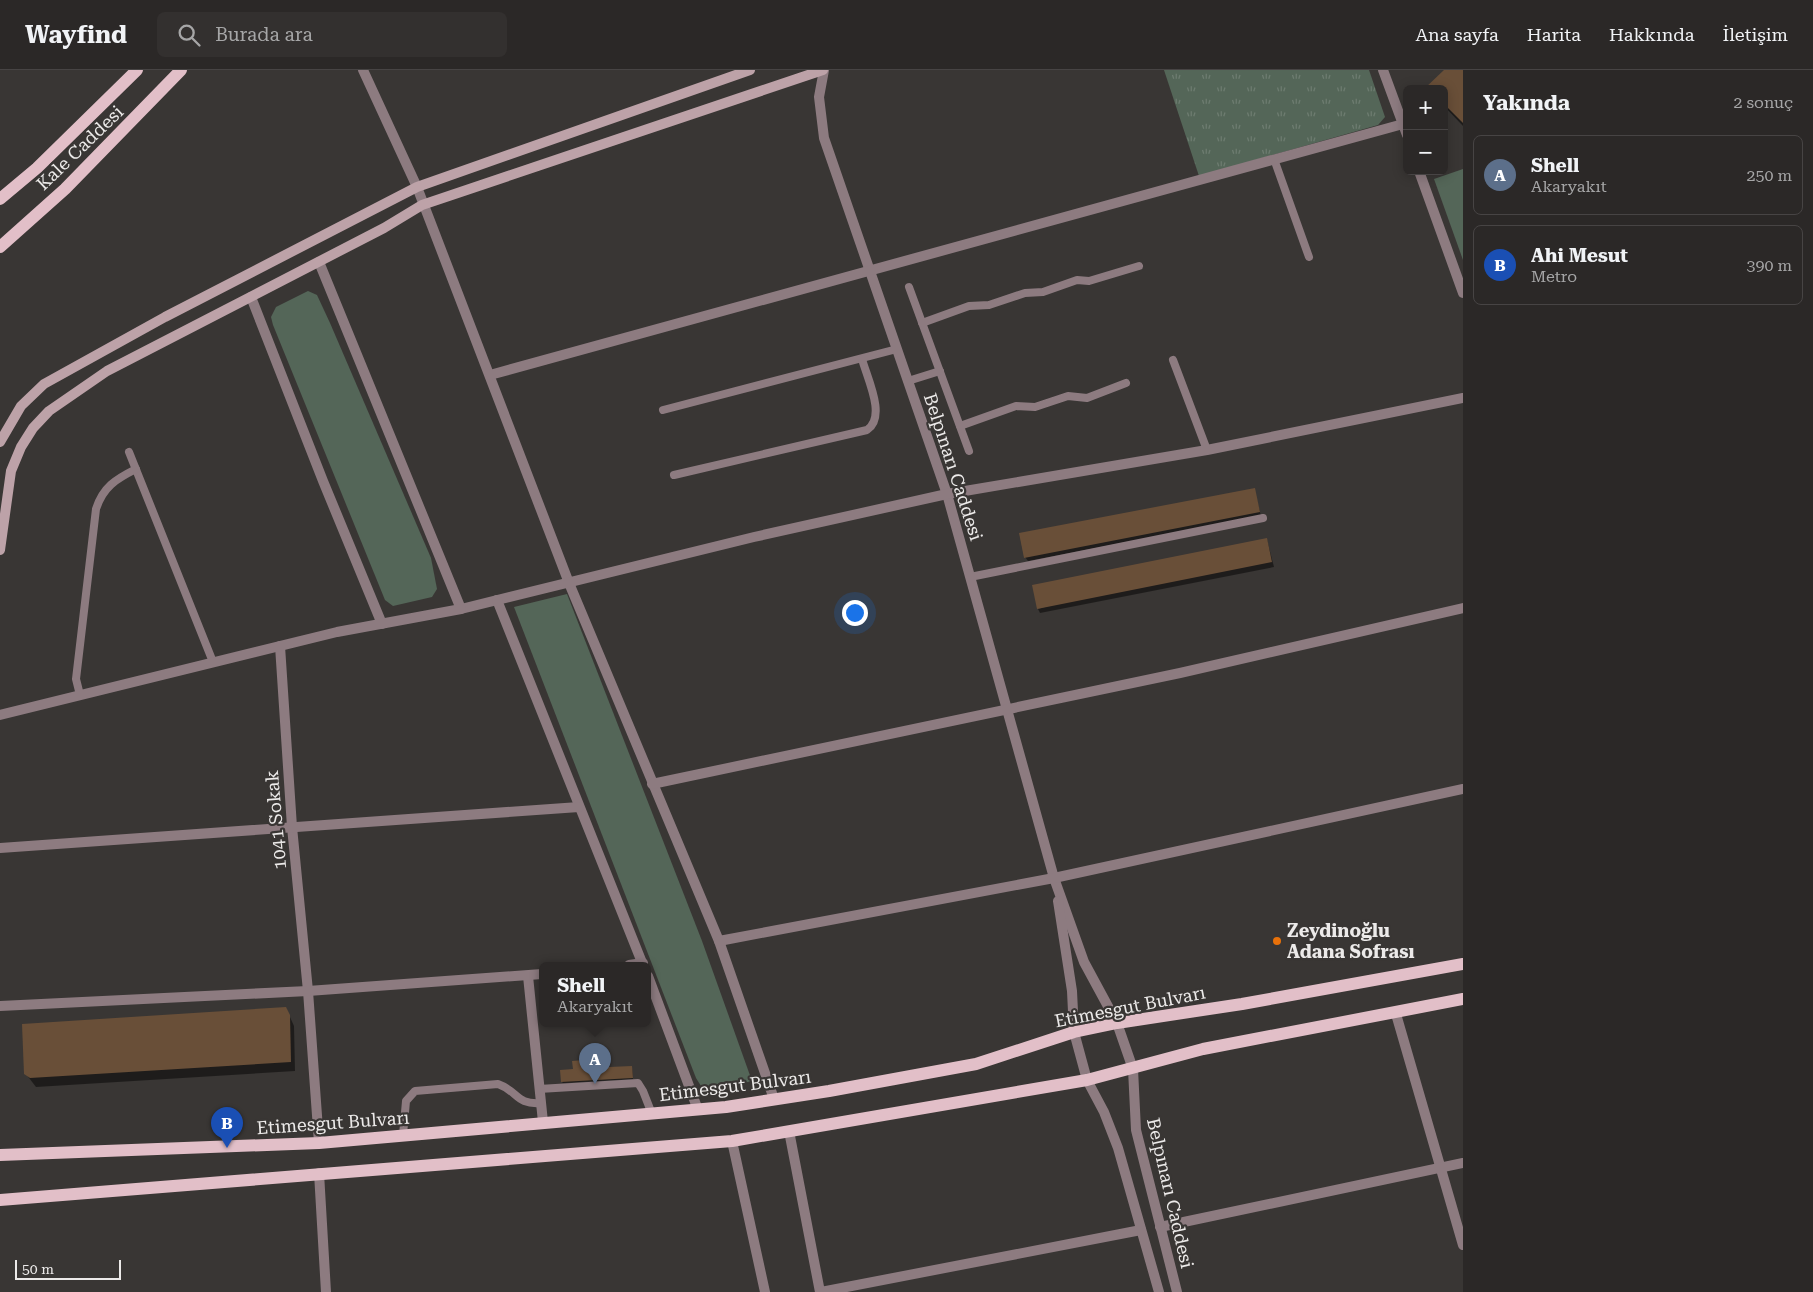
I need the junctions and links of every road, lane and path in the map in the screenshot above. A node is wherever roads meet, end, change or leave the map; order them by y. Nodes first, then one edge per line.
1 (137, 70) edge
2 (181, 70) edge
3 (363, 70) edge
4 (750, 70) edge
5 (824, 70) edge
6 (1383, 70) edge
7 (1403, 124) joint
8 (1274, 159) junction
9 (1420, 175) edge
10 (417, 187) junction
11 (0, 199) edge
12 (422, 205) junction
13 (0, 247) edge
14 (1309, 257) dead end
15 (319, 262) junction
16 (1139, 266) dead end
17 (870, 272) junction
18 (909, 287) dead end
19 (1463, 293) edge
20 (251, 297) junction
21 (922, 323) junction
22 (897, 350) junction
23 (862, 359) junction
24 (1173, 360) dead end
25 (940, 371) junction
26 (490, 375) junction
27 (908, 381) junction
28 (1126, 383) dead end
29 (1463, 398) edge
30 (663, 410) dead end
31 (960, 426) junction
32 (0, 442) edge
33 (1207, 450) junction
34 (969, 451) dead end
35 (130, 452) dead end
36 (136, 469) junction
37 (674, 475) dead end
38 (948, 494) junction
39 (1263, 518) dead end
40 (0, 550) edge
41 (970, 576) junction
42 (569, 583) junction
43 (497, 600) junction
44 (1463, 608) edge
45 (462, 609) junction
46 (382, 624) junction
47 (280, 646) junction
48 (213, 662) junction
49 (80, 695) junction
50 (1008, 710) junction
51 (0, 715) edge
52 (652, 784) junction
53 (1463, 789) edge
54 (579, 807) junction
55 (292, 827) junction
56 (0, 848) edge
57 (1054, 878) junction
58 (719, 942) junction
59 (642, 962) edge
60 (1463, 964) edge
61 (539, 974) edge
62 (528, 976) junction
63 (651, 984) edge
64 (308, 991) junction
65 (1463, 999) edge
66 (0, 1006) edge
67 (1396, 1014) junction
68 (1117, 1023) junction
69 (1074, 1032) junction
70 (1133, 1069) junction
71 (1087, 1080) junction
72 (539, 1088) junction
73 (774, 1099) junction
74 (541, 1103) junction
75 (698, 1110) junction
76 (652, 1114) junction
77 (543, 1122) junction
78 (789, 1131) junction
79 (403, 1135) junction
80 (732, 1141) junction
81 (319, 1144) junction
82 (0, 1156) edge
83 (1463, 1163) edge
84 (1439, 1168) junction
85 (319, 1173) junction
86 (0, 1200) edge
87 (1160, 1227) junction
88 (1141, 1230) junction
89 (1463, 1245) edge
90 (326, 1292) edge
91 (765, 1292) edge
92 (820, 1292) edge
93 (1159, 1292) edge
94 (1177, 1292) edge

1 - 11 main road, Kale Caddesi
2 - 13 main road, Kale Caddesi
3 - 10 street
4 - 10 main road
5 - 12 main road
5 - 17 street, Belpınarı Caddesi
6 - 7 street
7 - 8 street
8 - 14 lane
8 - 17 street
9 - 19 street
10 - 12 street
10 - 32 main road
12 - 15 main road
12 - 26 street
15 - 20 main road
15 - 45 street
16 - 21 lane
17 - 22 street, Belpınarı Caddesi
17 - 26 street
18 - 21 lane
20 - 40 main road
20 - 46 street
21 - 25 lane
22 - 23 lane
22 - 27 street, Belpınarı Caddesi
23 - 30 lane
23 - 37 lane
24 - 33 lane
25 - 27 lane
25 - 31 lane
26 - 42 street
27 - 38 street, Belpınarı Caddesi
28 - 31 lane
29 - 33 street
31 - 34 lane
33 - 38 street
35 - 36 lane
36 - 48 lane
36 - 49 lane
38 - 41 street, Belpınarı Caddesi
38 - 42 street
39 - 41 lane
41 - 50 street, Belpınarı Caddesi
42 - 43 street
42 - 52 street
43 - 45 street
43 - 54 street
44 - 50 street
45 - 46 street
46 - 47 street
47 - 48 street
47 - 55 street, 1041 Sokak
48 - 49 street
49 - 51 street
50 - 52 street
50 - 57 street, Belpınarı Caddesi
52 - 58 street
53 - 57 street
54 - 55 street
54 - 59 street
55 - 56 street
55 - 64 street, 1041 Sokak
57 - 58 street
57 - 68 street, Belpınarı Caddesi
57 - 69 street, Belpınarı Caddesi
58 - 73 street
60 - 68 main road, Etimesgut Bulvarı
61 - 62 street
62 - 64 street
62 - 72 street
63 - 75 street
64 - 66 street
64 - 81 street, 1041 Sokak
65 - 67 main road
67 - 70 main road
67 - 84 street
68 - 69 main road, Etimesgut Bulvarı
68 - 70 street, Belpınarı Caddesi
69 - 71 street, Belpınarı Caddesi
69 - 73 main road, Etimesgut Bulvarı
70 - 71 main road
70 - 87 street, Belpınarı Caddesi
71 - 78 main road
71 - 88 street, Belpınarı Caddesi
72 - 74 street
72 - 76 lane
73 - 75 main road, Etimesgut Bulvarı
74 - 77 street
74 - 79 lane
75 - 76 main road, Etimesgut Bulvarı
76 - 77 main road, Etimesgut Bulvarı
77 - 79 main road, Etimesgut Bulvarı
78 - 80 main road
78 - 92 street
79 - 81 main road, Etimesgut Bulvarı
80 - 85 main road
80 - 91 street
81 - 82 main road, Etimesgut Bulvarı
83 - 84 street
84 - 87 street
84 - 89 street
85 - 86 main road
85 - 90 street
87 - 94 street, Belpınarı Caddesi
88 - 92 street
88 - 93 street, Belpınarı Caddesi

